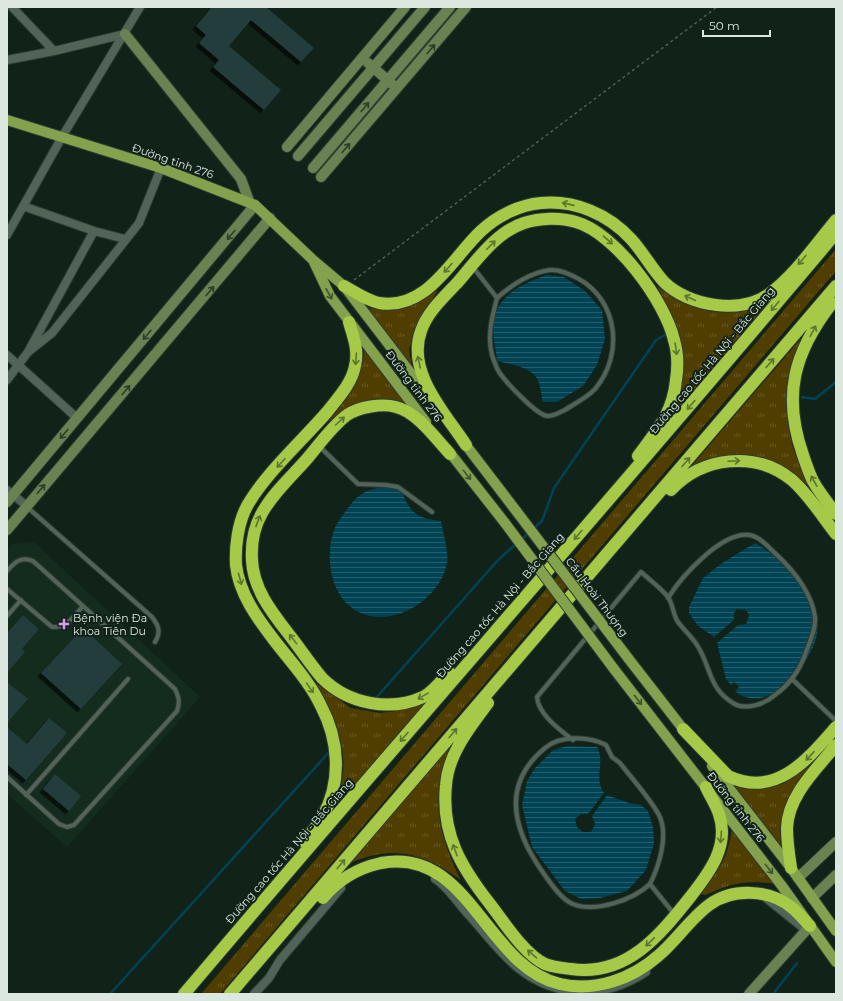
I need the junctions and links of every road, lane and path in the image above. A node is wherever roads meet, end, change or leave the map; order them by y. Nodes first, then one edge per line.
1 (12, 7) edge
2 (140, 7) edge
3 (405, 7) edge
4 (425, 7) edge
5 (450, 7) edge
6 (466, 7) edge
7 (717, 7) edge
8 (125, 34) junction
9 (54, 52) junction
10 (362, 57) junction
11 (7, 60) edge
12 (373, 68) junction
13 (388, 80) junction
14 (396, 88) junction
15 (7, 120) edge
16 (62, 137) junction
17 (287, 147) dead end
18 (298, 156) dead end
19 (161, 168) junction
20 (313, 168) dead end
21 (321, 177) dead end
22 (252, 203) junction
23 (23, 206) junction
24 (270, 218) junction
25 (836, 220) edge
26 (94, 231) junction
27 (836, 233) edge
28 (7, 235) edge
29 (126, 239) junction
30 (312, 259) junction
31 (472, 266) junction
32 (345, 286) junction
33 (836, 286) edge
34 (836, 297) edge
35 (497, 298) junction
36 (349, 322) junction
37 (28, 352) junction
38 (7, 355) edge
39 (19, 366) junction
40 (7, 380) edge
41 (78, 418) junction
42 (466, 444) junction
43 (319, 445) junction
44 (450, 454) junction
45 (9, 496) edge
46 (27, 506) junction
47 (432, 512) dead end
48 (517, 512) joint
49 (836, 514) edge
50 (595, 516) junction
51 (7, 530) edge
52 (836, 534) edge
53 (605, 556) junction
54 (7, 571) edge
55 (7, 589) edge
56 (668, 598) junction
57 (21, 600) junction
58 (83, 606) junction
59 (512, 613) junction
60 (7, 616) edge
61 (541, 629) junction
62 (155, 642) dead end
63 (628, 658) joint
64 (128, 679) dead end
65 (792, 679) junction
66 (836, 721) edge
67 (836, 727) edge
68 (683, 729) junction
69 (573, 740) junction
70 (836, 745) edge
71 (7, 777) edge
72 (706, 787) junction
73 (26, 795) junction
74 (836, 842) edge
75 (795, 874) junction
76 (836, 875) edge
77 (650, 884) junction
78 (782, 886) junction
79 (812, 898) junction
80 (675, 915) junction
81 (809, 928) junction
82 (836, 931) edge
83 (280, 936) junction
84 (217, 954) junction
85 (836, 962) edge
86 (184, 994) edge
87 (230, 994) edge
88 (240, 994) edge
89 (254, 994) edge
90 (749, 994) edge

1 - 9 street
2 - 8 street
3 - 10 street
4 - 12 street
5 - 13 street
14 -> 6 street
7 - 32 path
8 - 9 street
8 - 16 street
8 - 22 street
9 - 11 street
10 - 12 street
10 - 17 street
12 - 13 street
12 - 18 street
13 - 14 street
20 -> 13 street
21 -> 14 street
15 - 16 main road, Đường tỉnh 276
16 - 19 main road, Đường tỉnh 276
16 - 23 street
19 - 22 main road, Đường tỉnh 276
19 - 29 street
22 - 24 main road, Đường tỉnh 276
22 -> 41 street
23 - 26 street
23 - 28 street
24 - 30 main road, Đường tỉnh 276
46 -> 24 street
25 -> 32 highway
26 - 29 street
26 - 37 street
27 -> 50 highway, Đường cao tốc Hà Nội - Bắc Giang
29 - 37 street
30 - 32 main road, Đường tỉnh 276
30 -> 36 main road, Đường tỉnh 276
31 - 35 lane
42 -> 31 highway
31 -> 50 highway
32 - 42 main road, Đường tỉnh 276
53 -> 33 highway
49 -> 34 highway
35 - 35 lane
36 - 44 main road, Đường tỉnh 276
36 -> 84 highway
37 - 39 street
38 - 39 street
39 - 40 street
39 - 41 street
41 -> 45 street
42 - 48 main road, Đường tỉnh 276
43 -> 44 highway
43 - 47 lane
59 -> 43 highway
44 -> 72 main road, Đường tỉnh 276, bridge
45 - 46 street
46 - 51 street
46 - 62 lane
48 - 63 main road, Cầu Hoài Thượng, bridge
50 -> 59 highway, Đường cao tốc Hà Nội - Bắc Giang
53 -> 52 highway
53 - 61 highway
54 - 58 lane
55 - 57 lane
56 - 65 lane
56 - 65 lane
56 - 69 lane
57 - 58 lane
57 - 60 lane
58 - 73 lane
59 -> 84 highway, Đường cao tốc Hà Nội - Bắc Giang
80 -> 61 highway
83 -> 61 highway
63 - 68 main road, Đường tỉnh 276
64 - 73 lane
65 - 66 lane
67 -> 68 highway
68 - 75 main road, Đường tỉnh 276
69 - 77 lane
69 - 77 lane
70 - 75 highway
71 - 73 lane
72 -> 78 main road, Đường tỉnh 276
72 -> 80 highway
74 - 75 street
75 - 78 main road
75 - 79 main road, Đường tỉnh 276
76 - 79 street
77 - 80 lane
78 - 81 main road, Đường tỉnh 276
79 - 82 main road, Đường tỉnh 276
81 - 83 highway
81 - 85 main road, Đường tỉnh 276
81 - 89 street
81 - 90 street
83 - 87 highway
83 - 88 highway
84 - 86 highway, Đường cao tốc Hà Nội - Bắc Giang

